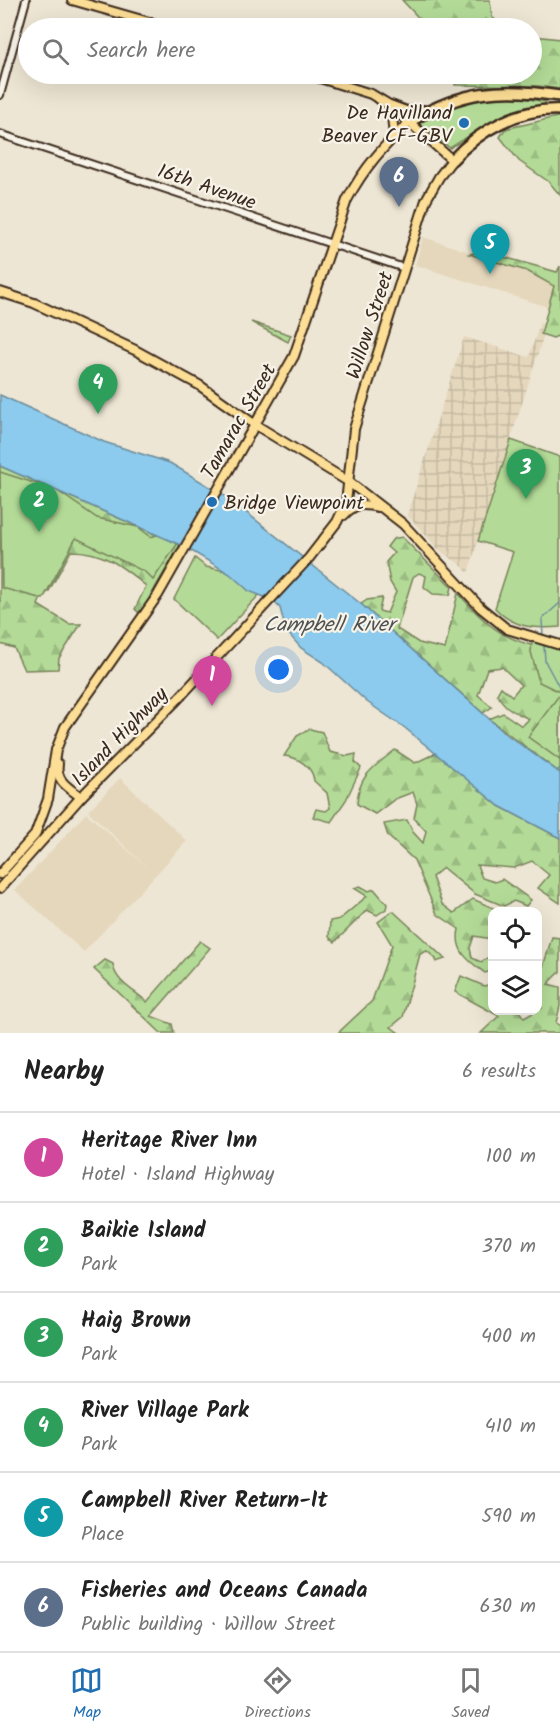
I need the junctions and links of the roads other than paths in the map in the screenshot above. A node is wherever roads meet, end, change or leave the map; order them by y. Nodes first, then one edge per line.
1 (26, 0) edge
2 (72, 0) edge
3 (21, 18) edge
4 (135, 18) edge
5 (18, 29) edge
6 (339, 84) edge
7 (0, 95) edge
8 (560, 96) edge
9 (391, 105) junction
10 (429, 110) junction
11 (560, 110) edge
12 (411, 121) junction
13 (0, 134) edge
14 (394, 136) junction
15 (452, 160) junction
16 (332, 246) junction
17 (404, 268) junction
18 (0, 292) edge
19 (254, 424) junction
20 (349, 482) junction
21 (382, 508) junction
22 (337, 522) junction
23 (311, 555) joint
24 (560, 645) edge
25 (65, 727) junction
26 (81, 797) junction
27 (0, 874) edge
28 (0, 888) edge

1 - 3 street
2 - 4 main road
5 - 7 street
6 - 9 main road
8 - 10 highway
9 - 10 highway
9 - 12 main road
9 - 14 main road
10 - 12 highway
11 - 15 highway
12 - 14 main road, Tamarac Street
12 - 15 main road
13 - 16 street, 16th Avenue
14 - 16 main road, Tamarac Street
15 - 17 main road, Willow Street
16 - 17 street, 16th Avenue
16 - 19 main road, Tamarac Street
17 - 20 main road, Willow Street
18 - 19 main road
19 - 20 main road
19 - 25 main road, Tamarac Street
20 - 21 main road
20 - 22 main road, Willow Street
21 - 22 main road
21 - 24 main road
22 - 23 main road, Willow Street
23 - 26 main road, Island Highway
25 - 26 main road
25 - 27 main road, Island Highway
26 - 28 main road, Island Highway

